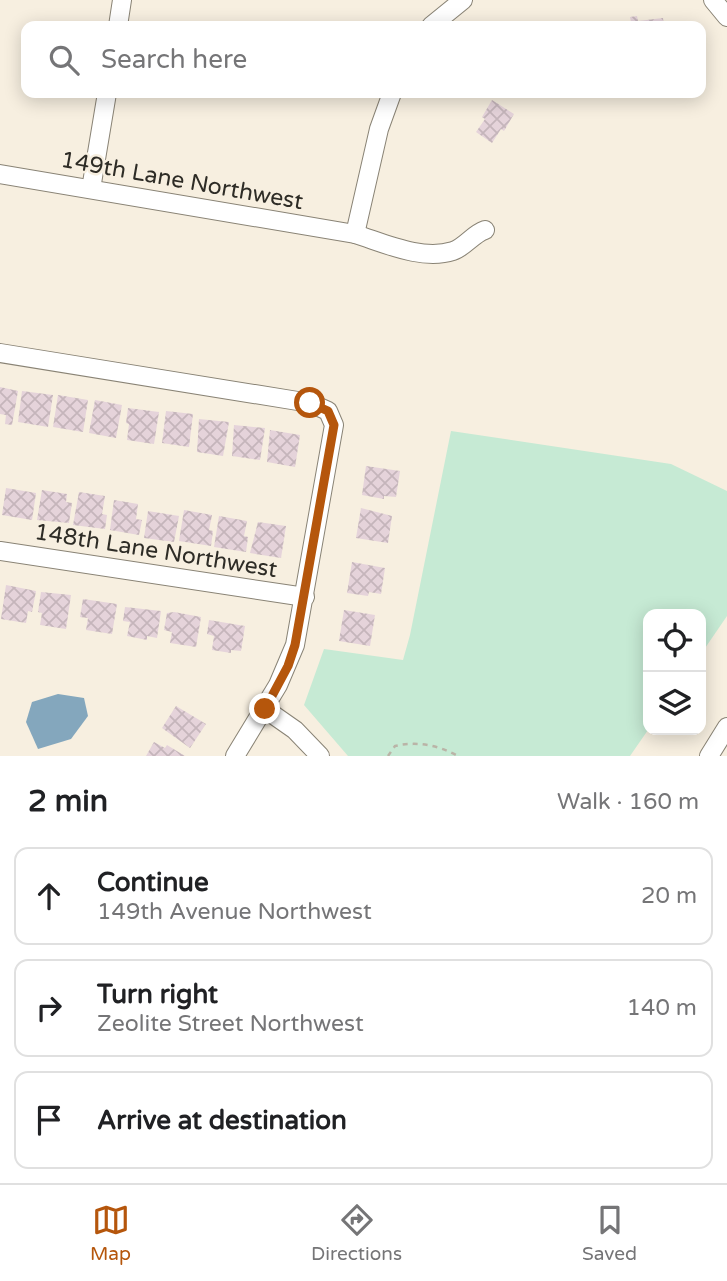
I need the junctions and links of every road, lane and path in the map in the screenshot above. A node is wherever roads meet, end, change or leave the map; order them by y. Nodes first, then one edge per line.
1 (122, 0) edge
2 (463, 0) edge
3 (713, 0) edge
4 (727, 17) edge
5 (119, 21) edge
6 (437, 21) edge
7 (106, 98) edge
8 (390, 98) edge
9 (0, 173) edge
10 (91, 189) junction
11 (485, 230) dead end
12 (355, 234) junction
13 (0, 353) edge
14 (0, 551) edge
15 (305, 597) junction
16 (265, 709) junction
17 (727, 727) edge
18 (235, 756) edge
19 (320, 756) edge
20 (388, 756) edge
21 (458, 756) edge
22 (709, 756) edge

1 - 5 street
2 - 6 street
3 - 4 street
7 - 10 street
8 - 12 street
9 - 10 street, 149th Lane Northwest
10 - 12 street, 149th Lane Northwest
11 - 12 street, 149th Lane Northwest
13 - 15 street
14 - 15 street, 148th Lane Northwest
15 - 16 street
16 - 18 street
16 - 19 street
17 - 22 street
20 - 21 path

